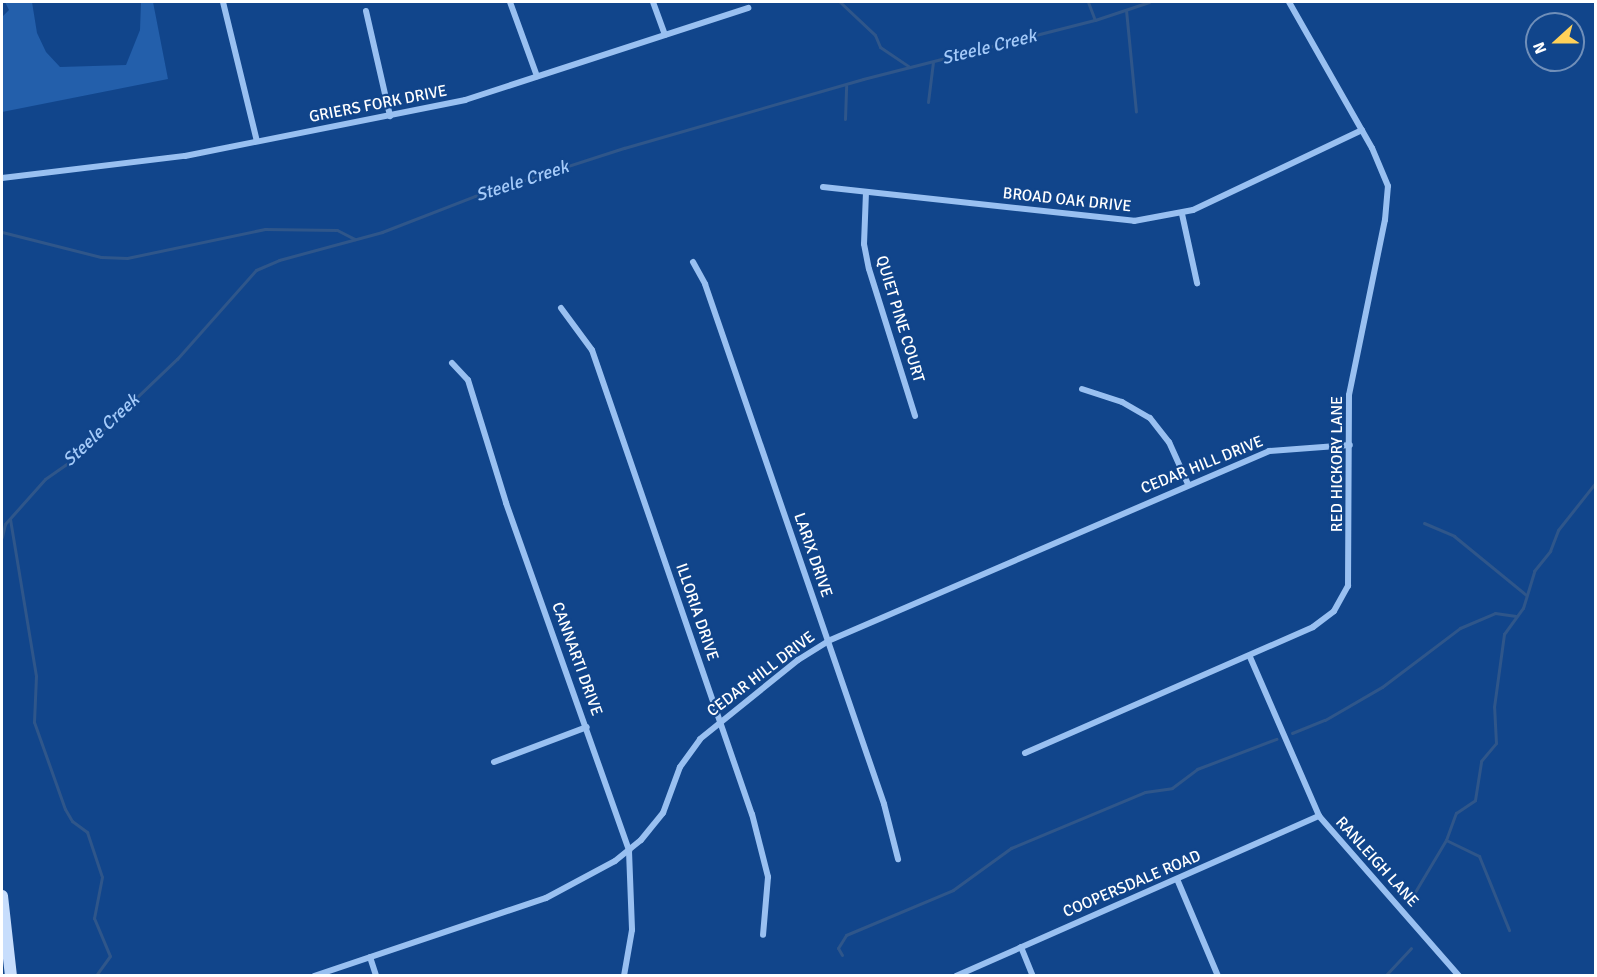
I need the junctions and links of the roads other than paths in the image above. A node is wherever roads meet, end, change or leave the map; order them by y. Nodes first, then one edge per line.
1 (223, 2) edge
2 (510, 2) edge
3 (654, 2) edge
4 (1289, 2) edge
5 (748, 8) dead end
6 (366, 11) dead end
7 (665, 35) junction
8 (537, 76) junction
9 (390, 116) junction
10 (1362, 130) junction
11 (257, 141) junction
12 (2, 178) edge
13 (823, 187) dead end
14 (866, 192) junction
15 (1182, 214) junction
16 (693, 262) dead end
17 (1197, 283) dead end
18 (561, 308) dead end
19 (452, 363) dead end
20 (1082, 389) dead end
21 (915, 416) dead end
22 (1350, 445) junction
23 (1188, 484) junction
24 (828, 641) junction
25 (1250, 657) junction
26 (720, 722) junction
27 (587, 727) junction
28 (1025, 753) dead end
29 (494, 762) dead end
30 (1319, 816) junction
31 (629, 850) junction
32 (898, 860) dead end
33 (1177, 879) junction
34 (2, 896) edge
35 (2, 933) edge
36 (763, 935) dead end
37 (8, 946) junction
38 (1021, 947) junction
39 (370, 957) junction
40 (11, 975) edge
41 (314, 975) edge
42 (376, 975) edge
43 (624, 975) edge
44 (956, 975) edge
45 (1033, 975) edge
46 (1218, 975) edge
47 (1459, 975) edge

1 - 11 street
2 - 8 street
3 - 7 street
4 - 10 street, RED HICKORY LANE
5 - 7 street, GRIERS FORK DRIVE
6 - 9 street
7 - 8 street, GRIERS FORK DRIVE
8 - 9 street, GRIERS FORK DRIVE
9 - 11 street, GRIERS FORK DRIVE
10 - 15 street, BROAD OAK DRIVE
10 - 22 street, RED HICKORY LANE
11 - 12 street, GRIERS FORK DRIVE
13 - 14 street, BROAD OAK DRIVE
14 - 15 street, BROAD OAK DRIVE
14 - 21 street, QUIET PINE COURT
15 - 17 street
16 - 24 street, LARIX DRIVE
18 - 26 street, ILLORIA DRIVE
19 - 27 street, CANNARTI DRIVE
20 - 23 street
22 - 23 street, CEDAR HILL DRIVE
22 - 25 street, RED HICKORY LANE
23 - 24 street, CEDAR HILL DRIVE
24 - 26 street, CEDAR HILL DRIVE
24 - 32 street, LARIX DRIVE
25 - 28 street, RED HICKORY LANE
25 - 30 street, RANLEIGH LANE
26 - 31 street, CEDAR HILL DRIVE
26 - 36 street, ILLORIA DRIVE
27 - 29 street
27 - 31 street, CANNARTI DRIVE
30 - 33 street, COOPERSDALE ROAD
30 - 47 street, RANLEIGH LANE
31 - 39 street, CEDAR HILL DRIVE
31 - 43 street, CANNARTI DRIVE
33 - 38 street, COOPERSDALE ROAD
33 - 46 street
34 - 37 main road
35 - 37 main road
37 - 40 main road
38 - 44 street, COOPERSDALE ROAD
38 - 45 street
39 - 41 street, CEDAR HILL DRIVE
39 - 42 street

